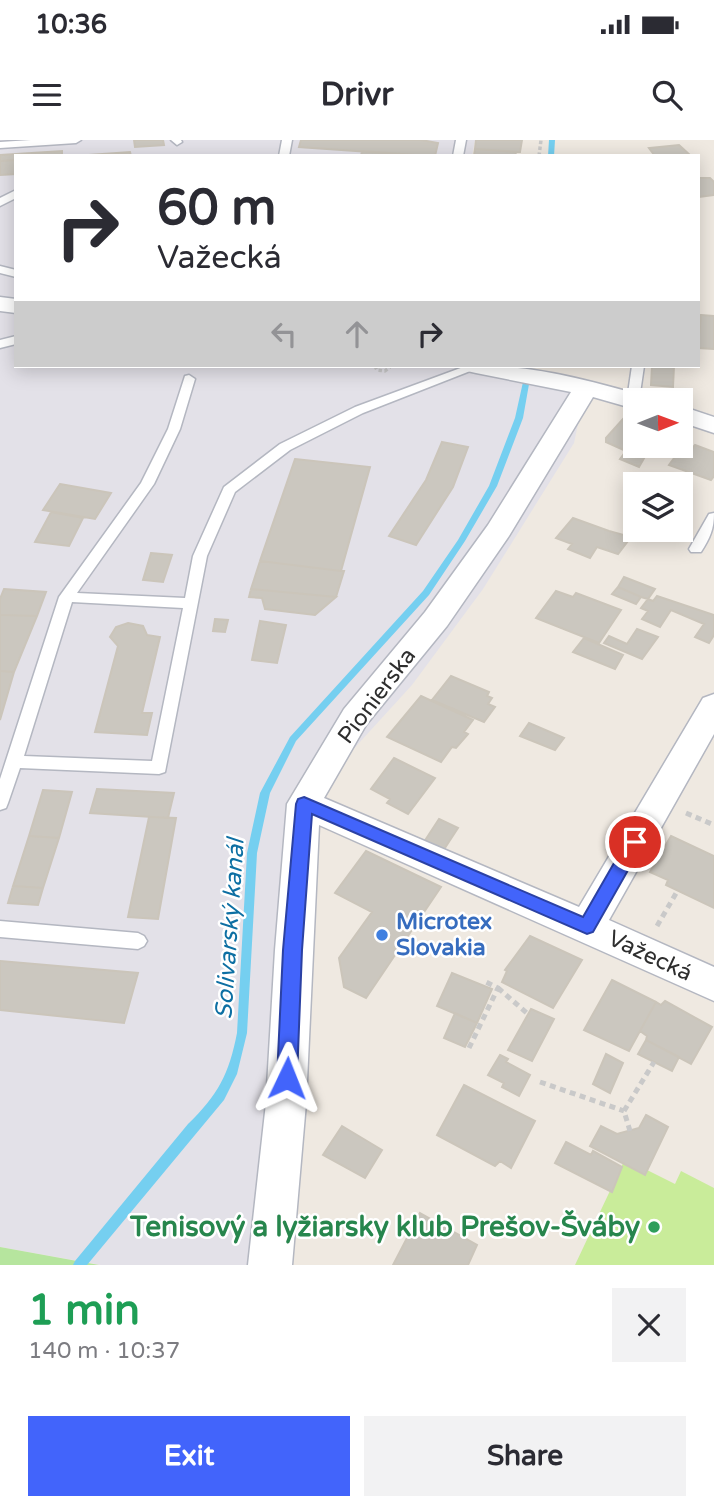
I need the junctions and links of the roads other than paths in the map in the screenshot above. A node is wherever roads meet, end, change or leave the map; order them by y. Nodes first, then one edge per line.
1 (76, 140) edge
2 (0, 145) edge
3 (472, 368) edge
4 (487, 368) edge
5 (638, 368) edge
6 (189, 379) dead end
7 (586, 387) junction
8 (635, 388) edge
9 (623, 398) edge
10 (693, 418) edge
11 (714, 425) edge
12 (714, 517) edge
13 (696, 549) dead end
14 (66, 597) junction
15 (191, 603) junction
16 (714, 706) edge
17 (14, 762) junction
18 (0, 803) edge
19 (304, 804) junction
20 (587, 926) junction
21 (0, 929) edge
22 (138, 941) dead end
23 (714, 985) edge
24 (270, 1265) edge

1 - 2 lane
3 - 15 lane
4 - 7 street
5 - 8 lane
6 - 14 lane
7 - 9 street
7 - 19 street, Pionierska
10 - 11 street
12 - 13 lane
14 - 15 lane
14 - 17 lane
15 - 17 lane
16 - 20 street, Važecká
17 - 18 lane
19 - 20 street, Važecká
19 - 24 street, Pionierska
20 - 23 street, Važecká
21 - 22 lane

